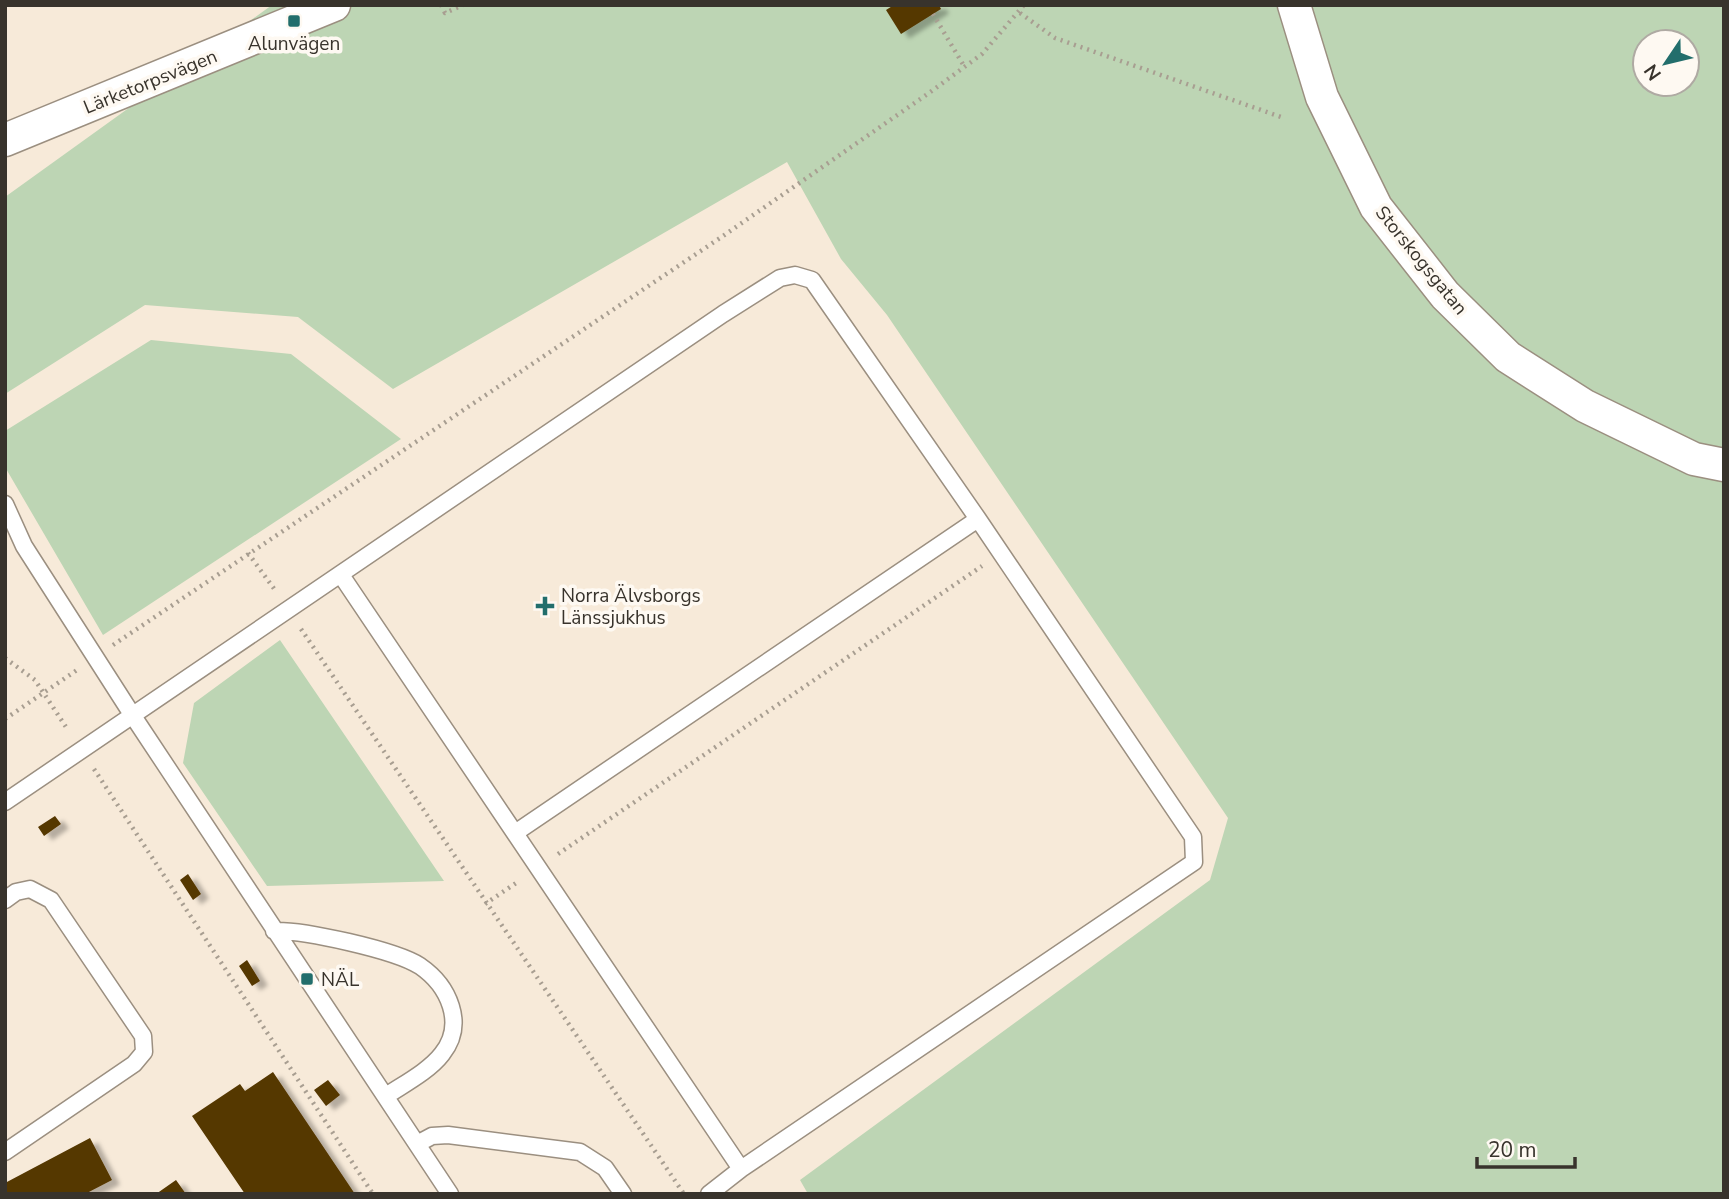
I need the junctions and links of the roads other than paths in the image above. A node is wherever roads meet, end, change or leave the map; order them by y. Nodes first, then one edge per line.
1 (334, 5) edge
2 (1294, 5) edge
3 (5, 140) edge
4 (1724, 465) edge
5 (5, 504) edge
6 (978, 519) junction
7 (341, 575) junction
8 (133, 716) junction
9 (5, 802) edge
10 (515, 833) junction
11 (5, 900) edge
12 (274, 931) junction
13 (386, 1096) junction
14 (417, 1144) junction
15 (5, 1152) edge
16 (741, 1169) junction
17 (450, 1194) edge
18 (623, 1194) edge
19 (709, 1194) edge

1 - 3 street, Lärketorpsvägen
2 - 4 street, Storskogsgatan
5 - 8 lane
6 - 7 lane
6 - 10 lane
6 - 16 lane
7 - 8 lane
7 - 10 lane
8 - 9 lane
8 - 12 lane
10 - 16 lane
11 - 15 lane
12 - 13 lane
12 - 13 lane
13 - 14 lane
14 - 17 lane
14 - 18 lane
16 - 19 lane

